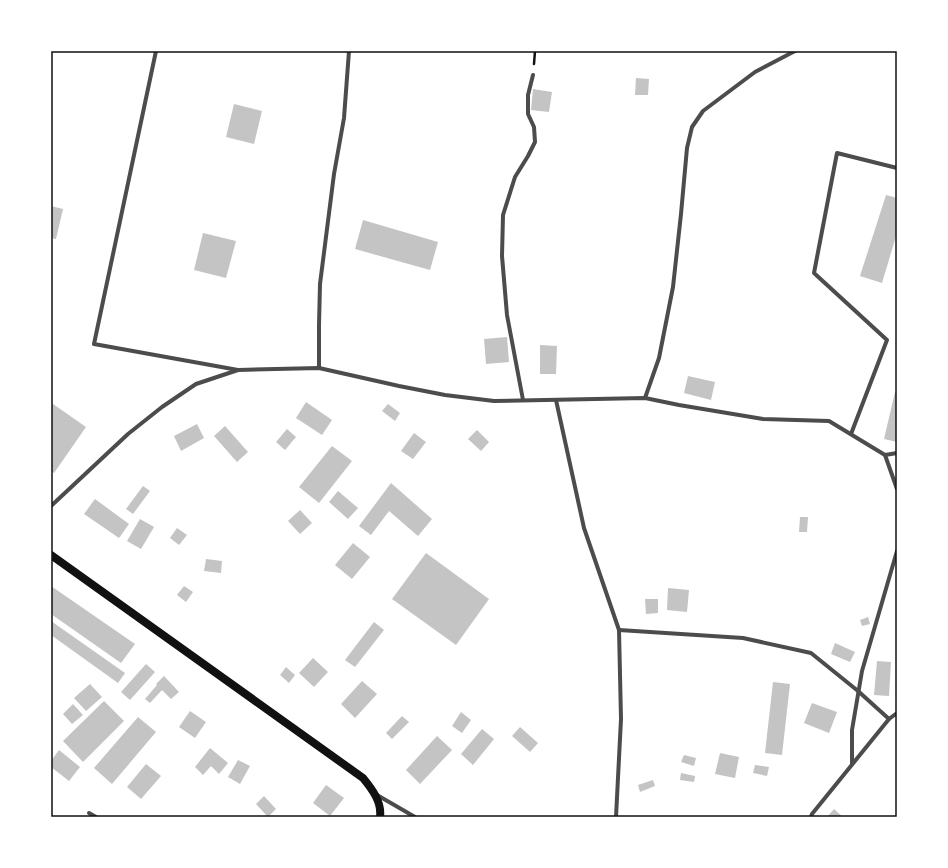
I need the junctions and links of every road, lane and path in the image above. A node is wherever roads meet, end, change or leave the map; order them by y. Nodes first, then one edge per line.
1 (156, 51) edge
2 (349, 51) edge
3 (795, 51) edge
4 (533, 75) dead end
5 (897, 168) edge
6 (319, 368) junction
7 (238, 370) junction
8 (645, 398) junction
9 (523, 400) junction
10 (556, 400) junction
11 (851, 434) junction
12 (897, 453) edge
13 (885, 455) junction
14 (897, 489) edge
15 (51, 506) edge
16 (897, 551) edge
17 (51, 555) edge
18 (619, 630) junction
19 (858, 691) junction
20 (897, 713) edge
21 (889, 719) junction
22 (852, 764) junction
23 (375, 794) junction
24 (89, 813) dead end
25 (96, 817) edge
26 (380, 817) edge
27 (414, 817) edge
28 (616, 817) edge
29 (811, 817) edge

1 - 7 street
2 - 6 street
3 - 8 street
4 - 9 street
5 - 11 street
6 - 7 street
6 - 9 street
7 - 15 street
8 - 10 street
8 - 11 street
9 - 10 street
10 - 18 street
11 - 13 street
12 - 13 street
13 - 14 street
16 - 19 street
17 - 23 main road
18 - 19 street
18 - 28 street
19 - 21 street
19 - 22 street
20 - 21 street
21 - 22 street
22 - 29 street
23 - 26 main road
23 - 27 street
24 - 25 street

